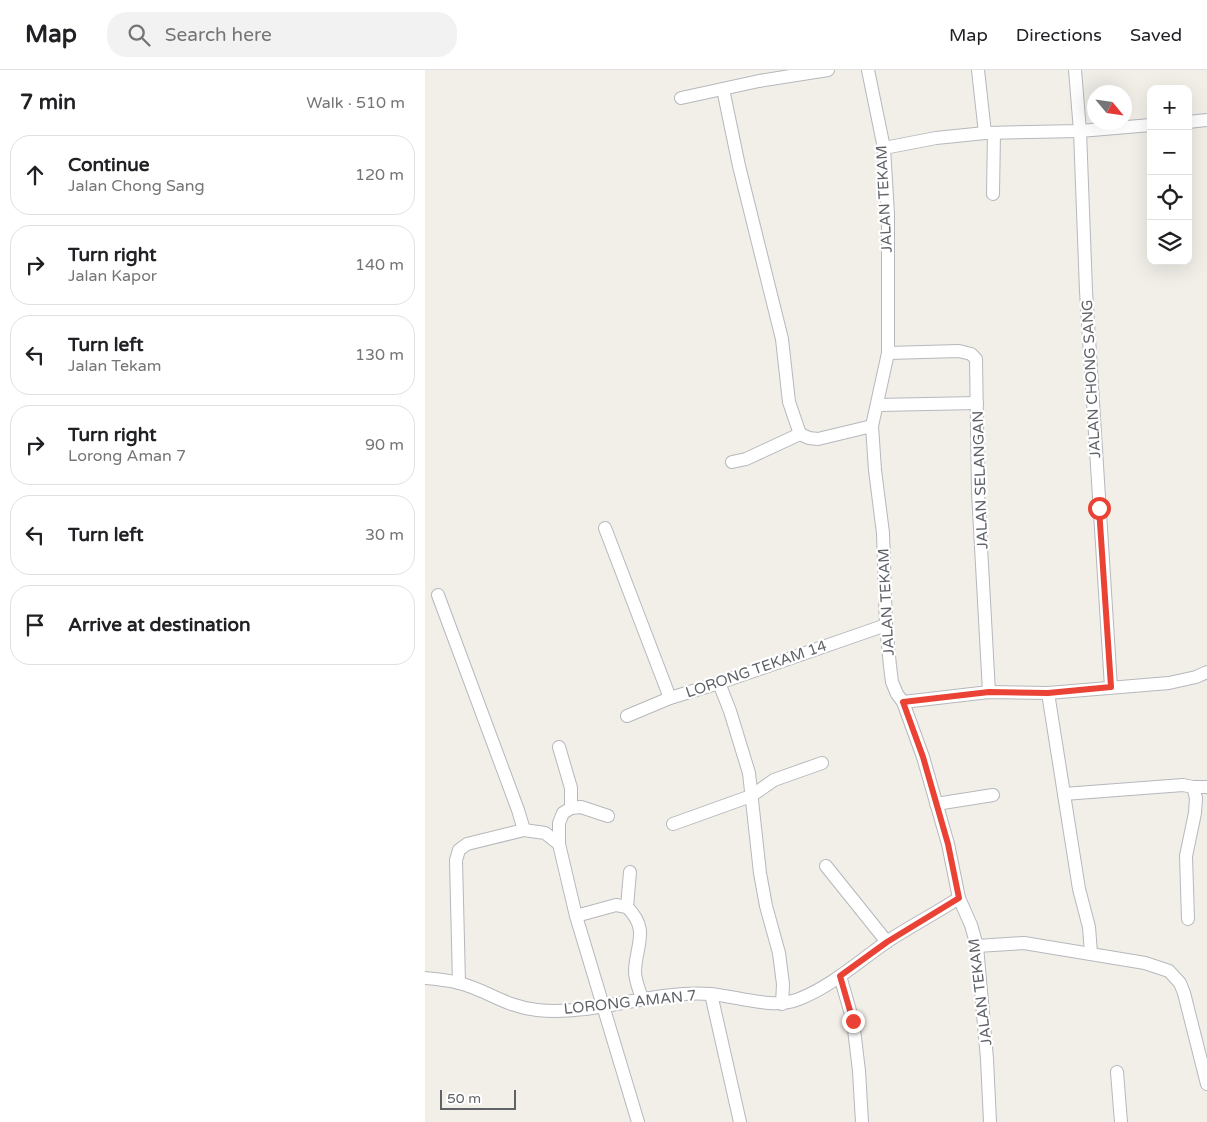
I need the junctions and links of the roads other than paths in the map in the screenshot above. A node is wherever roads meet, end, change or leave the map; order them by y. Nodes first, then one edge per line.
1 (828, 70) edge
2 (868, 70) edge
3 (978, 70) edge
4 (1075, 70) edge
5 (723, 89) junction
6 (681, 98) dead end
7 (1207, 120) edge
8 (1192, 122) edge
9 (1147, 125) edge
10 (1207, 130) edge
11 (1080, 131) junction
12 (989, 133) junction
13 (884, 148) junction
14 (993, 194) dead end
15 (888, 353) junction
16 (977, 403) junction
17 (878, 405) junction
18 (872, 426) junction
19 (800, 434) junction
20 (733, 462) dead end
21 (605, 528) dead end
22 (438, 595) dead end
23 (886, 625) junction
24 (1207, 672) edge
25 (719, 684) junction
26 (1111, 687) junction
27 (989, 692) junction
28 (1048, 693) junction
29 (671, 698) junction
30 (903, 702) junction
31 (627, 716) dead end
32 (559, 747) dead end
33 (822, 763) dead end
34 (1193, 787) junction
35 (1207, 787) edge
36 (1064, 794) junction
37 (993, 795) dead end
38 (751, 796) junction
39 (936, 804) junction
40 (571, 808) junction
41 (608, 816) dead end
42 (673, 824) dead end
43 (524, 830) junction
44 (559, 844) junction
45 (827, 866) dead end
46 (630, 872) dead end
47 (959, 898) junction
48 (627, 907) junction
49 (576, 916) junction
50 (1188, 918) dead end
51 (887, 942) junction
52 (977, 946) junction
53 (1091, 953) junction
54 (840, 976) junction
55 (425, 978) edge
56 (459, 982) junction
57 (711, 994) junction
58 (642, 998) junction
59 (782, 1004) junction
60 (604, 1006) junction
61 (1117, 1072) dead end
62 (1207, 1084) edge
63 (637, 1122) edge
64 (740, 1122) edge
65 (863, 1122) edge
66 (990, 1122) edge
67 (1121, 1122) edge

1 - 5 street
2 - 13 street, JALAN TEKAM
3 - 12 street
4 - 11 street, JALAN CHONG SANG
5 - 6 street
5 - 19 street
7 - 8 street
7 - 10 street
9 - 11 street
11 - 12 street
11 - 26 street, JALAN CHONG SANG
12 - 13 street
12 - 14 street
13 - 15 street, JALAN TEKAM
15 - 16 street, JALAN SELANGAN
15 - 17 street, JALAN TEKAM
16 - 17 street
16 - 27 street, JALAN SELANGAN
17 - 18 street, JALAN TEKAM
18 - 19 street
18 - 23 street, JALAN TEKAM
19 - 20 street
21 - 29 street
22 - 43 street
23 - 25 street, LORONG TEKAM 14
23 - 30 street, JALAN TEKAM
24 - 26 street
25 - 29 street, LORONG TEKAM 14
25 - 38 street
26 - 28 street
27 - 28 street
27 - 30 street
28 - 36 street
29 - 31 street, LORONG TEKAM 14
30 - 39 street, JALAN TEKAM
32 - 40 street
33 - 38 street
34 - 35 street
34 - 36 street
34 - 50 street
36 - 53 street
37 - 39 street
38 - 42 street
38 - 59 street
39 - 47 street, JALAN TEKAM
40 - 41 street
40 - 44 street
43 - 44 street
43 - 56 street
44 - 49 street
45 - 51 street
46 - 48 street
47 - 51 street, LORONG AMAN 7
47 - 52 street, JALAN TEKAM
48 - 49 street
48 - 58 street
49 - 60 street
51 - 54 street, LORONG AMAN 7
52 - 53 street
52 - 66 street, JALAN TEKAM
53 - 62 street
54 - 59 street, LORONG AMAN 7
54 - 65 street
55 - 56 street, LORONG AMAN 7
56 - 60 street, LORONG AMAN 7
57 - 58 street, LORONG AMAN 7
57 - 59 street, LORONG AMAN 7
57 - 64 street
58 - 60 street, LORONG AMAN 7
60 - 63 street
61 - 67 street

